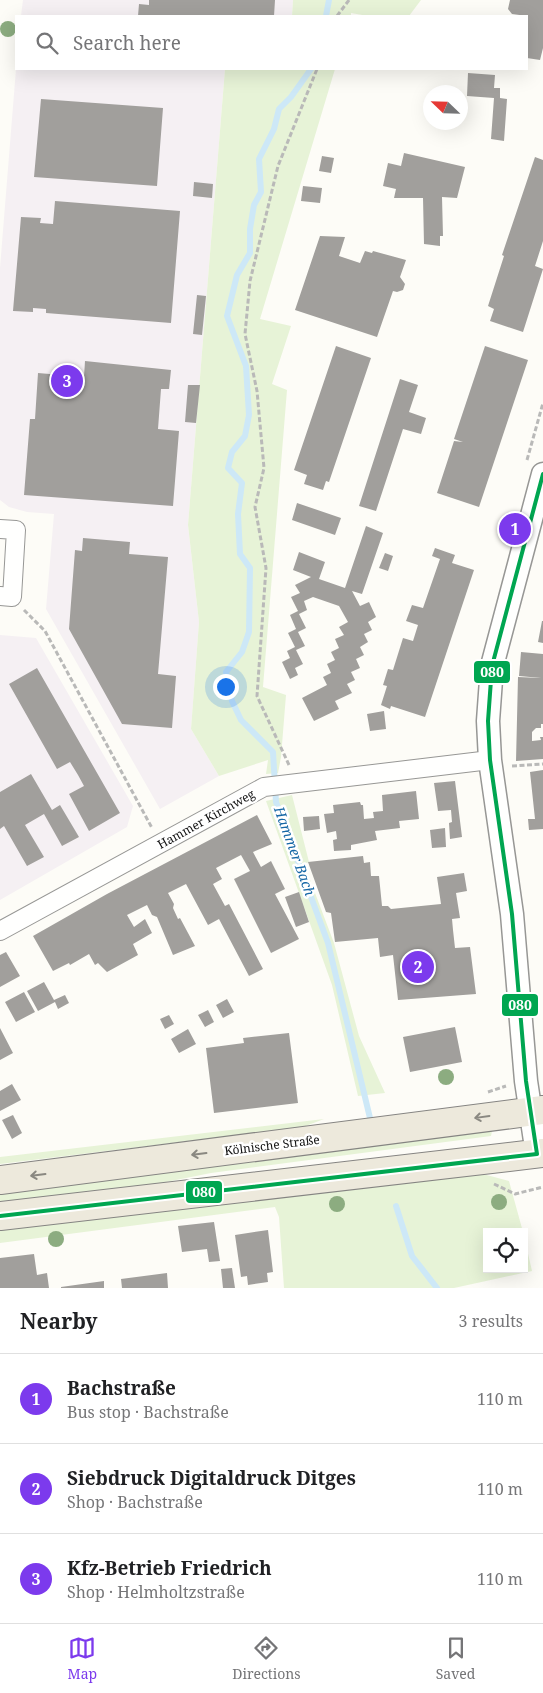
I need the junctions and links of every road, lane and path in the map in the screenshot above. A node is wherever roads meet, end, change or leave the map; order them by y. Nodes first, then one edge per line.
1 (349, 0) edge
2 (338, 15) edge
3 (317, 70) edge
4 (543, 474) edge
5 (0, 529) edge
6 (6, 597) edge
7 (490, 760) junction
8 (543, 764) edge
9 (289, 783) junction
10 (160, 844) junction
11 (0, 931) edge
12 (537, 1111) edge
13 (541, 1157) edge
14 (0, 1180) edge
15 (0, 1216) edge

1 - 2 path
3 - 9 path
4 - 7 street
5 - 6 street
6 - 10 path
7 - 8 path
7 - 9 street, Hammer Kirchweg
7 - 12 street
9 - 10 street, Hammer Kirchweg
10 - 11 street, Hammer Kirchweg
12 - 13 street
12 -> 14 main road, Kölnische Straße
13 - 15 main road

